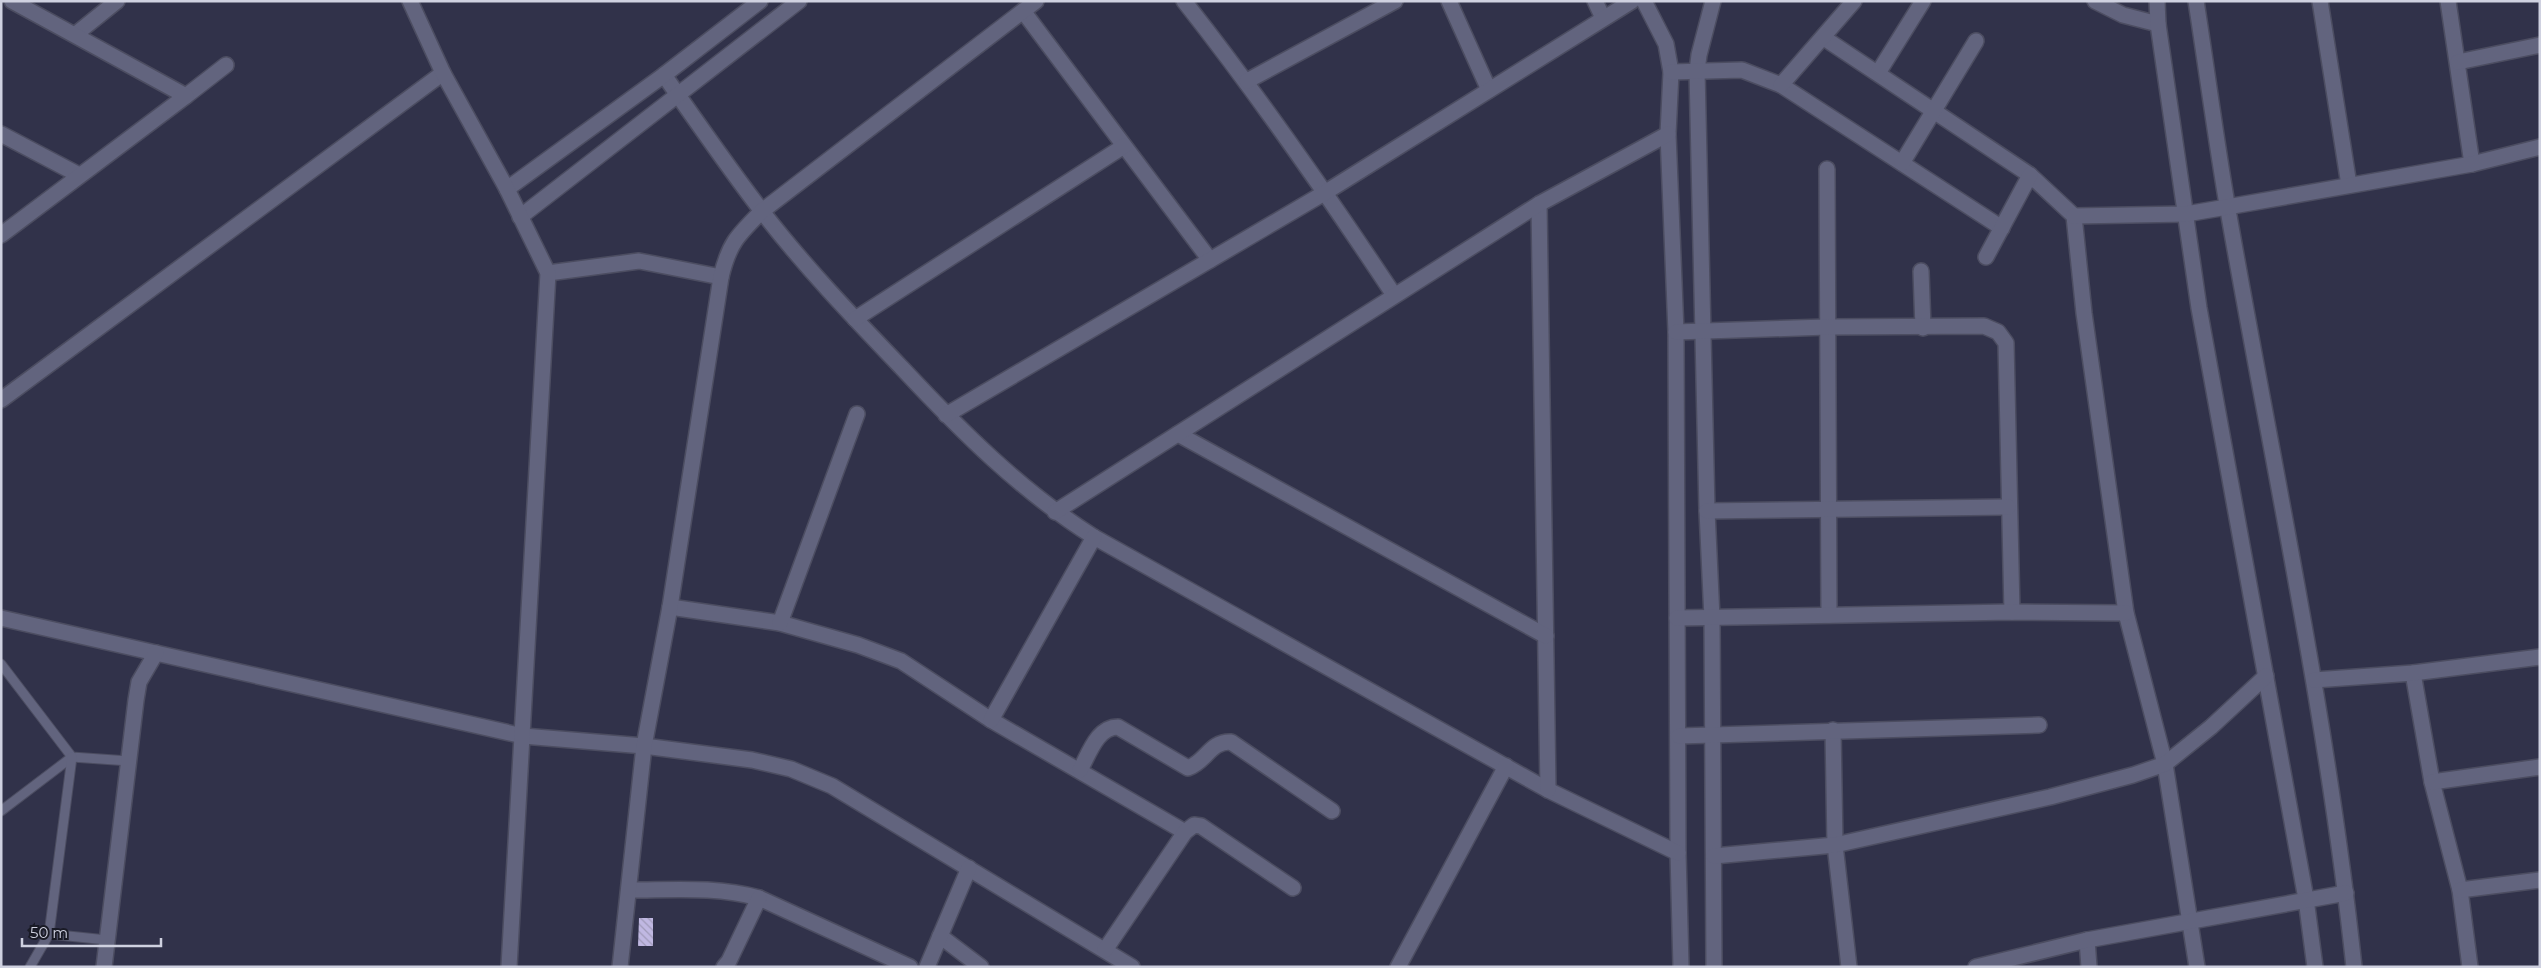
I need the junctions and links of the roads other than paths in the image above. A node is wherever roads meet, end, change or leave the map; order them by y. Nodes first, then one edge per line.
1 (12, 1) edge
2 (117, 1) edge
3 (410, 1) edge
4 (760, 1) edge
5 (799, 1) edge
6 (1036, 1) edge
7 (1184, 1) edge
8 (1395, 1) edge
9 (1449, 1) edge
10 (1595, 1) edge
11 (1632, 1) edge
12 (1644, 1) edge
13 (1713, 1) edge
14 (1854, 1) edge
15 (1923, 1) edge
16 (2095, 1) edge
17 (2157, 1) edge
18 (2196, 1) edge
19 (2320, 1) edge
20 (2448, 1) edge
21 (1024, 11) junction
22 (1603, 18) junction
23 (2158, 24) junction
24 (76, 34) junction
25 (1824, 38) junction
26 (1976, 41) dead end
27 (2540, 45) edge
28 (2458, 62) junction
29 (226, 65) dead end
30 (1698, 71) junction
31 (1671, 72) junction
32 (443, 73) junction
33 (1878, 73) junction
34 (664, 75) junction
35 (1247, 81) junction
36 (1781, 85) junction
37 (1488, 90) junction
38 (678, 95) junction
39 (186, 96) junction
40 (1934, 111) junction
41 (1, 134) edge
42 (1668, 134) junction
43 (1124, 146) junction
44 (2540, 147) edge
45 (1902, 163) junction
46 (2472, 164) junction
47 (1827, 168) dead end
48 (79, 174) junction
49 (2030, 175) junction
50 (2349, 185) junction
51 (507, 188) junction
52 (1326, 192) junction
53 (1539, 204) junction
54 (2228, 208) junction
55 (762, 211) junction
56 (2186, 214) junction
57 (2074, 216) junction
58 (520, 218) junction
59 (2002, 228) junction
60 (1, 235) edge
61 (1986, 257) dead end
62 (1210, 260) junction
63 (1921, 271) dead end
64 (548, 272) junction
65 (721, 277) junction
66 (1394, 295) junction
67 (855, 319) junction
68 (1827, 327) junction
69 (1923, 328) junction
70 (1704, 331) junction
71 (1676, 332) junction
72 (1, 400) edge
73 (857, 414) dead end
74 (946, 415) junction
75 (1178, 434) junction
76 (2008, 507) junction
77 (1829, 509) junction
78 (1707, 511) junction
79 (1055, 512) junction
80 (1094, 537) junction
81 (670, 607) junction
82 (2012, 612) junction
83 (2126, 613) junction
84 (1829, 615) junction
85 (1, 618) edge
86 (1677, 618) junction
87 (1712, 618) junction
88 (780, 623) junction
89 (1546, 636) junction
90 (156, 654) junction
91 (2540, 657) edge
92 (1, 664) edge
93 (2413, 673) junction
94 (2266, 676) junction
95 (2314, 680) junction
96 (991, 720) junction
97 (2039, 725) dead end
98 (1833, 730) junction
99 (1712, 733) junction
100 (523, 736) junction
101 (1679, 736) junction
102 (644, 746) junction
103 (72, 757) junction
104 (129, 762) junction
105 (2165, 764) junction
106 (1506, 766) junction
107 (2540, 767) edge
108 (1080, 770) junction
109 (2432, 782) junction
110 (1548, 790) junction
111 (1, 811) edge
112 (1332, 811) dead end
113 (1185, 832) junction
114 (1835, 845) junction
115 (1678, 853) junction
116 (1714, 856) junction
117 (969, 868) junction
118 (2540, 880) edge
119 (1293, 888) dead end
120 (629, 890) junction
121 (2460, 890) junction
122 (2346, 893) junction
123 (759, 898) junction
124 (2306, 899) junction
125 (2189, 921) junction
126 (49, 934) junction
127 (940, 936) junction
128 (107, 940) junction
129 (2087, 940) junction
130 (1105, 950) junction
131 (731, 965) edge
132 (30, 967) edge
133 (104, 967) edge
134 (509, 967) edge
135 (620, 967) edge
136 (910, 967) edge
137 (927, 967) edge
138 (981, 967) edge
139 (1132, 967) edge
140 (1398, 967) edge
141 (1682, 967) edge
142 (1714, 967) edge
143 (1849, 967) edge
144 (1976, 967) edge
145 (2089, 967) edge
146 (2197, 967) edge
147 (2315, 967) edge
148 (2354, 967) edge
149 (2470, 967) edge

1 - 24 street
2 - 24 street
3 - 32 street
4 - 34 street
5 - 38 street
6 - 21 street
7 - 35 street
8 - 35 street
9 - 37 street
10 - 22 street
11 - 22 street
12 - 31 street
13 - 30 street
14 - 25 street
15 - 33 street
16 - 23 street
17 - 23 street
18 - 54 street
19 - 50 street
20 - 28 street
21 - 43 street
21 - 55 street
22 - 37 street
23 - 56 street
24 - 39 street
25 - 33 street
25 - 36 street
26 - 40 street
27 - 28 street
28 - 46 street
29 - 39 street
30 - 31 street
30 - 36 street
30 - 70 street
31 - 42 street
32 - 51 street
32 - 72 street
33 - 40 street
34 - 38 street
34 - 51 street
35 - 52 street
36 - 45 street
37 - 52 street
38 - 55 street
38 - 58 street
39 - 48 street
40 - 45 street
40 - 49 street
41 - 48 street
42 - 53 street
42 - 71 street
43 - 62 street
43 - 67 street
44 - 46 street
45 - 59 street
46 - 50 street
47 - 68 street
48 - 60 street
49 - 57 street
49 - 59 street
50 - 54 street
51 - 58 street
52 - 62 street
52 - 66 street
53 - 66 street
53 - 89 street
54 - 56 street
54 - 95 street
55 - 65 street
55 - 67 street
56 - 57 street
56 - 94 street
57 - 83 street
58 - 64 street
59 - 61 street
62 - 74 street
63 - 69 street
64 - 65 street
64 - 100 street
65 - 81 street
66 - 75 street
67 - 74 street
68 - 69 street
68 - 70 street
68 - 77 street
69 - 76 street
70 - 71 street
70 - 78 street
71 - 86 street
73 - 88 street
74 - 79 street
75 - 79 street
75 - 89 street
76 - 77 street
76 - 82 street
77 - 78 street
77 - 84 street
78 - 87 street
79 - 80 street
80 - 96 street
80 - 106 street
81 - 88 street
81 - 102 street
82 - 83 street
82 - 84 street
83 - 105 street
84 - 87 street
85 - 90 street
86 - 87 street
86 - 101 street
87 - 99 street
88 - 96 street
89 - 110 street
90 - 100 street
90 - 104 street
91 - 93 street
92 - 103 lane
93 - 95 street
93 - 109 street
94 - 105 street
94 - 124 street
95 - 122 street
96 - 108 street
97 - 98 street
98 - 99 street
98 - 114 street
99 - 101 street
99 - 116 street
100 - 102 street
100 - 134 street
101 - 115 street
102 - 117 street
102 - 120 street
103 - 104 lane
103 - 111 lane
103 - 126 lane
104 - 128 street
105 - 114 street
105 - 125 street
106 - 110 street
106 - 140 street
107 - 109 street
108 - 112 street
108 - 113 street
109 - 121 street
110 - 115 street
113 - 119 street
113 - 130 street
114 - 116 street
114 - 143 street
115 - 141 street
116 - 142 street
117 - 127 street
117 - 130 street
118 - 121 street
120 - 123 street
120 - 135 street
121 - 149 street
122 - 124 street
122 - 148 street
123 - 131 street
123 - 136 street
124 - 125 street
124 - 147 street
125 - 129 street
125 - 146 street
126 - 128 lane
126 - 132 lane
127 - 137 street
127 - 138 street
128 - 133 street
129 - 144 street
129 - 145 street
130 - 139 street

